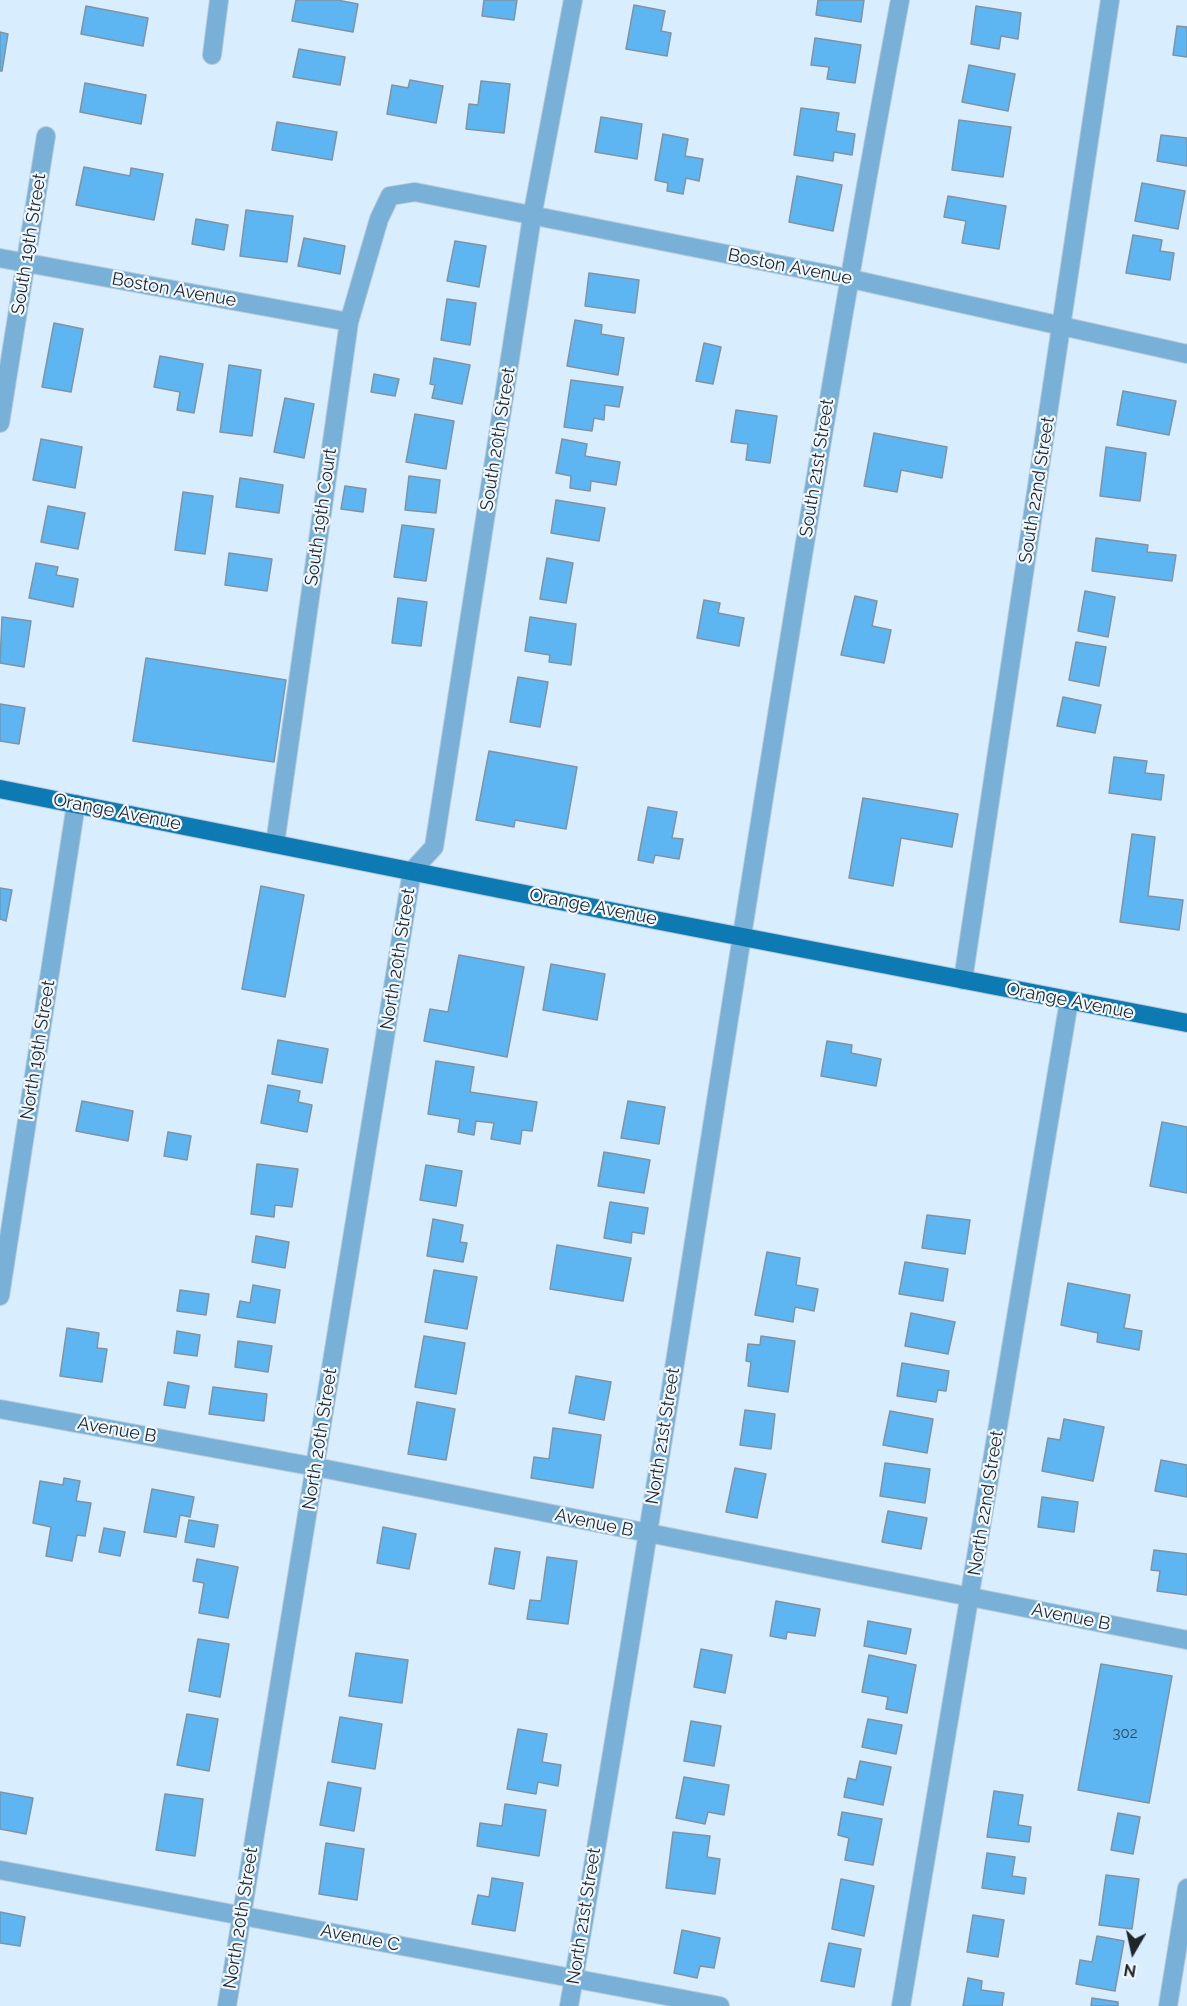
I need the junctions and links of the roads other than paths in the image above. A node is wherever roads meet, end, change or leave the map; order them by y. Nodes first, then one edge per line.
1 (219, 0) edge
2 (573, 0) edge
3 (900, 0) edge
4 (1110, 0) edge
5 (212, 55) dead end
6 (46, 136) dead end
7 (390, 196) joint
8 (532, 217) junction
9 (0, 258) edge
10 (26, 263) junction
11 (848, 278) junction
12 (349, 322) junction
13 (1061, 326) junction
14 (1187, 354) edge
15 (0, 423) edge
16 (0, 789) edge
17 (76, 804) junction
18 (275, 844) junction
19 (412, 871) junction
20 (741, 937) junction
21 (963, 980) junction
22 (1069, 1001) junction
23 (1187, 1023) edge
24 (0, 1296) edge
25 (0, 1409) edge
26 (316, 1467) junction
27 (648, 1534) junction
28 (970, 1598) junction
29 (1187, 1640) edge
30 (0, 1870) edge
31 (1187, 1888) edge
32 (242, 1916) junction
33 (574, 1979) junction
34 (227, 2006) edge
35 (569, 2006) edge
36 (720, 2006) edge
37 (901, 2006) edge
38 (1168, 2006) edge

1 - 5 street
2 - 8 street, South 20th Street
3 - 11 street, South 21st Street
4 - 13 street, South 22nd Street
6 - 10 street, South 19th Street
7 - 8 street, Boston Avenue
7 - 12 street, South 19th Court
8 - 11 street, Boston Avenue
8 - 19 street, South 20th Street
9 - 10 street, Boston Avenue
10 - 12 street, Boston Avenue
10 - 15 street, South 19th Street
11 - 13 street, Boston Avenue
11 - 20 street, South 21st Street
12 - 18 street, South 19th Court
13 - 14 street, Boston Avenue
13 - 21 street, South 22nd Street
16 - 17 main road, Orange Avenue
17 - 18 main road, Orange Avenue
17 - 24 street, North 19th Street
18 - 19 main road, Orange Avenue
19 - 20 main road, Orange Avenue
19 - 26 street, North 20th Street
20 - 21 main road, Orange Avenue
20 - 27 street, North 21st Street
21 - 22 main road, Orange Avenue
22 - 23 main road, Orange Avenue
22 - 28 street, North 22nd Street
25 - 26 street, Avenue B
26 - 27 street, Avenue B
26 - 32 street, North 20th Street
27 - 28 street, Avenue B
27 - 33 street, North 21st Street
28 - 29 street, Avenue B
28 - 37 street, North 22nd Street
30 - 32 street, Avenue C
31 - 38 street
32 - 33 street, Avenue C
32 - 34 street, North 20th Street
33 - 35 street, North 21st Street
33 - 36 street, Avenue C

